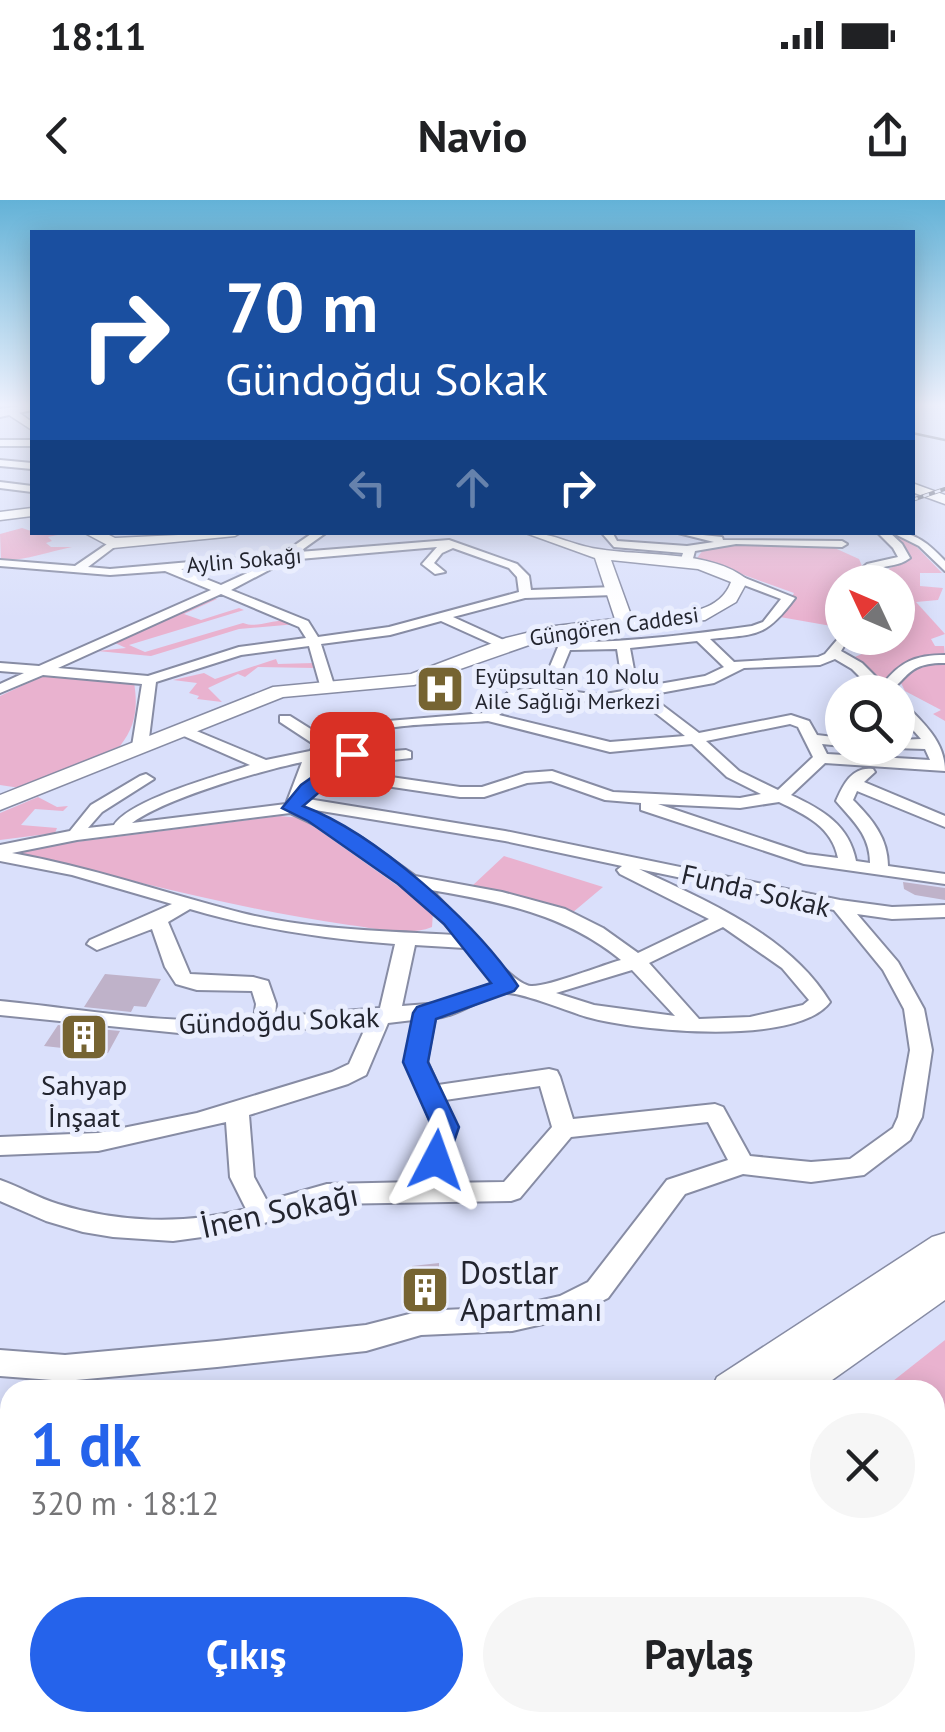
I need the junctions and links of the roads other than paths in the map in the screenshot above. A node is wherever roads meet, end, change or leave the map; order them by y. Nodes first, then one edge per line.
1 (0, 485) edge
2 (915, 488) edge
3 (30, 489) edge
4 (0, 497) edge
5 (945, 500) edge
6 (29, 505) edge
7 (0, 516) edge
8 (96, 535) edge
9 (202, 535) edge
10 (318, 535) edge
11 (464, 535) edge
12 (539, 535) edge
13 (608, 535) edge
14 (692, 535) edge
15 (742, 535) edge
16 (829, 535) edge
17 (885, 535) edge
18 (903, 535) edge
19 (757, 541) junction
20 (724, 542) junction
21 (113, 543) junction
22 (451, 544) junction
23 (842, 544) junction
24 (602, 555) junction
25 (688, 556) junction
26 (287, 557) junction
27 (0, 563) edge
28 (879, 564) joint
29 (166, 567) junction
30 (80, 568) junction
31 (945, 568) edge
32 (439, 572) dead end
33 (740, 580) junction
34 (220, 591) junction
35 (614, 591) junction
36 (525, 594) junction
37 (442, 617) junction
38 (625, 623) junction
39 (543, 634) junction
40 (701, 638) junction
41 (314, 641) junction
42 (502, 645) junction
43 (622, 645) junction
44 (565, 646) junction
45 (828, 655) edge
46 (837, 655) edge
47 (945, 659) edge
48 (0, 667) edge
49 (733, 668) junction
50 (42, 670) junction
51 (866, 675) edge
52 (896, 675) edge
53 (150, 680) junction
54 (327, 684) junction
55 (0, 689) edge
56 (546, 692) junction
57 (636, 694) junction
58 (488, 716) junction
59 (284, 718) dead end
60 (915, 724) edge
61 (182, 730) junction
62 (695, 738) junction
63 (813, 739) junction
64 (825, 740) edge
65 (915, 744) edge
66 (932, 744) junction
67 (140, 746) junction
68 (320, 749) junction
69 (406, 754) dead end
70 (368, 758) junction
71 (821, 758) junction
72 (264, 765) junction
73 (942, 765) edge
74 (867, 772) dead end
75 (146, 779) dead end
76 (852, 783) junction
77 (782, 796) junction
78 (610, 798) junction
79 (0, 803) edge
80 (293, 805) junction
81 (945, 822) edge
82 (119, 831) junction
83 (78, 836) junction
84 (0, 853) edge
85 (602, 859) junction
86 (848, 864) junction
87 (879, 869) junction
88 (945, 879) edge
89 (405, 880) junction
90 (186, 904) junction
91 (840, 906) junction
92 (945, 911) edge
93 (158, 920) junction
94 (722, 920) junction
95 (406, 940) junction
96 (468, 942) junction
97 (97, 944) dead end
98 (635, 962) junction
99 (506, 986) junction
100 (534, 993) junction
101 (0, 1008) edge
102 (425, 1013) junction
103 (384, 1017) junction
104 (264, 1025) junction
105 (692, 1026) junction
106 (430, 1094) junction
107 (237, 1109) junction
108 (564, 1130) junction
109 (0, 1146) edge
110 (744, 1164) junction
111 (0, 1190) edge
112 (426, 1194) junction
113 (261, 1213) junction
114 (945, 1248) edge
115 (945, 1280) edge
116 (0, 1363) edge
117 (746, 1380) edge
118 (799, 1380) edge

1 - 3 street
2 - 5 main road
4 - 6 street
6 - 7 main road
8 - 21 main road
9 - 21 main road
10 - 26 street
11 - 22 street
12 - 24 main road, Güngören Caddesi
13 - 25 street
14 - 20 street
15 - 19 street
16 - 23 street
17 - 28 street
18 - 31 street
19 - 20 street
19 - 23 street
20 - 25 street
21 - 30 street
22 - 26 street, Aylin Sokağı
22 - 32 street
22 - 36 street, Aylin Sokağı
23 - 28 street
24 - 25 main road, Güngören Caddesi
24 - 35 main road
25 - 33 main road, Güngören Caddesi
26 - 29 street, Aylin Sokağı
26 - 34 street
27 - 30 street, Aylin Sokağı
29 - 30 street, Aylin Sokağı
29 - 34 street
33 - 38 main road, Güngören Caddesi
33 - 40 street
34 - 41 street
34 - 50 street
35 - 36 street
35 - 38 main road
36 - 37 street
37 - 41 street
37 - 42 street
38 - 39 main road, Güngören Caddesi
39 - 42 main road, Güngören Caddesi
39 - 44 street
40 - 43 street
40 - 49 street
41 - 53 street
41 - 54 street
42 - 54 main road, Güngören Caddesi
43 - 44 street
43 - 57 street
44 - 56 street
45 - 49 street
46 - 51 street
47 - 52 street
48 - 50 street
49 - 57 street
50 - 53 street
50 - 55 street
53 - 67 street
54 - 61 main road, Güngören Caddesi
56 - 57 street
56 - 58 street
57 - 62 street
58 - 62 street
58 - 68 street
59 - 68 street
60 - 66 street
61 - 67 main road, Güngören Caddesi
61 - 72 street
62 - 63 street
62 - 77 street
63 - 64 street
63 - 71 street
65 - 66 street
66 - 73 street
67 - 79 main road, Güngören Caddesi
68 - 72 street
68 - 80 street
69 - 70 street
70 - 78 street
70 - 80 street
71 - 73 street
71 - 77 street
72 - 82 street
74 - 76 street
75 - 83 street
76 - 81 street
76 - 87 street
77 - 78 street
77 - 86 street
78 - 86 street
80 - 82 street, Funda Sokak
80 - 85 street, Funda Sokak
80 - 89 street
82 - 83 street, Funda Sokak
83 - 84 street, Funda Sokak
84 - 90 street
85 - 91 street, Funda Sokak
85 - 94 street
86 - 87 street
87 - 88 street
89 - 96 street
89 - 98 street
90 - 93 street
90 - 95 street
91 - 92 street
91 - 110 street, Funda Sokak
93 - 97 street
93 - 104 street
94 - 98 street
94 - 105 street
95 - 96 street
95 - 103 street
96 - 99 street
98 - 100 street
98 - 105 street
99 - 100 street
99 - 102 street, Gündoğdu Sokak
100 - 105 street
101 - 104 street, Gündoğdu Sokak
102 - 103 street, Gündoğdu Sokak
102 - 106 street
103 - 104 street, Gündoğdu Sokak
103 - 107 street
106 - 108 street
106 - 112 street
107 - 109 street
107 - 113 street
108 - 110 street
108 - 112 street, İnen Sokağı
110 - 116 street, Funda Sokak
111 - 113 street, İnen Sokağı
112 - 113 street, İnen Sokağı
114 - 117 main road
115 - 118 main road

